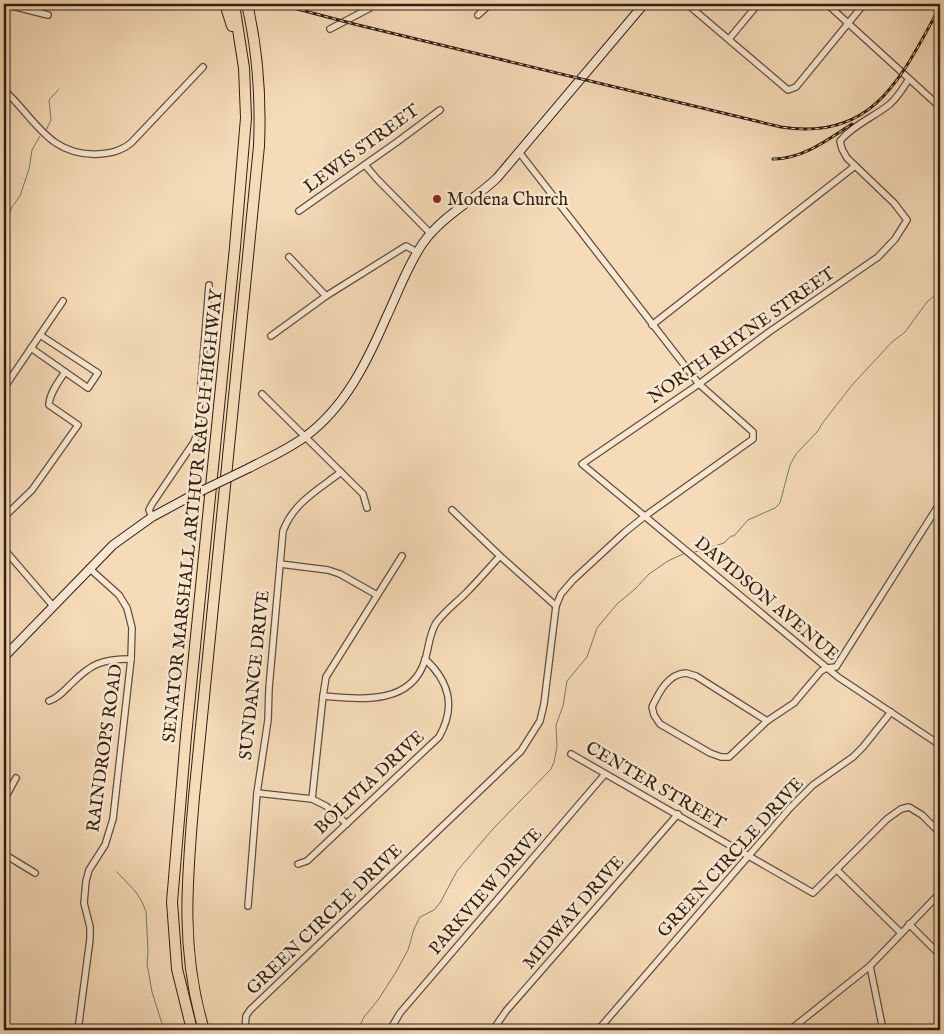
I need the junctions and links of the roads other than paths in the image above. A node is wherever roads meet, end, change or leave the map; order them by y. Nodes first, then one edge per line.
1 (4, 4) edge
2 (224, 4) edge
3 (234, 4) edge
4 (247, 4) edge
5 (372, 4) edge
6 (490, 4) edge
7 (644, 4) edge
8 (687, 4) edge
9 (758, 4) edge
10 (827, 4) edge
11 (864, 4) edge
12 (48, 15) dead end
13 (478, 15) dead end
14 (849, 22) junction
15 (330, 29) dead end
16 (729, 39) junction
17 (203, 67) dead end
18 (244, 68) junction
19 (909, 79) junction
20 (4, 90) edge
21 (940, 107) edge
22 (440, 110) dead end
23 (520, 152) junction
24 (366, 165) junction
25 (855, 166) junction
26 (299, 211) dead end
27 (430, 233) junction
28 (417, 252) junction
29 (289, 257) dead end
30 (209, 285) dead end
31 (326, 296) junction
32 (63, 301) dead end
33 (652, 325) junction
34 (40, 335) junction
35 (271, 336) dead end
36 (31, 348) junction
37 (65, 372) junction
38 (699, 384) junction
39 (4, 388) edge
40 (262, 394) dead end
41 (306, 436) junction
42 (582, 464) joint
43 (341, 472) junction
44 (940, 503) edge
45 (367, 508) dead end
46 (452, 510) dead end
47 (152, 516) junction
48 (645, 516) junction
49 (4, 517) edge
50 (4, 549) edge
51 (402, 556) dead end
52 (500, 556) junction
53 (280, 564) junction
54 (89, 568) junction
55 (376, 595) junction
56 (53, 606) junction
57 (556, 606) junction
58 (4, 656) edge
59 (131, 659) junction
60 (425, 659) junction
61 (827, 668) junction
62 (322, 696) junction
63 (49, 701) dead end
64 (891, 712) junction
65 (767, 721) junction
66 (940, 745) edge
67 (571, 754) dead end
68 (605, 774) junction
69 (16, 778) dead end
70 (257, 793) junction
71 (312, 799) junction
72 (4, 800) edge
73 (678, 814) junction
74 (346, 824) junction
75 (940, 833) edge
76 (4, 854) edge
77 (748, 855) junction
78 (298, 864) dead end
79 (837, 870) junction
80 (35, 873) dead end
81 (940, 893) edge
82 (248, 906) dead end
83 (909, 924) junction
84 (901, 933) junction
85 (940, 955) edge
86 (870, 966) junction
87 (78, 1030) edge
88 (192, 1030) edge
89 (204, 1030) edge
90 (245, 1030) edge
91 (390, 1030) edge
92 (492, 1030) edge
93 (598, 1030) edge
94 (790, 1030) edge
95 (883, 1030) edge

1 - 12 street
2 - 18 highway
3 - 18 highway, SENATOR MARSHALL ARTHUR RAUCH HIGHWAY
4 - 89 highway, SENATOR MARSHALL ARTHUR RAUCH HIGHWAY
5 - 15 street
6 - 13 street
7 - 23 street
8 - 16 street
9 - 16 street
10 - 14 street
11 - 14 street
14 - 16 street
14 - 19 street
17 - 20 street
18 - 88 highway, SENATOR MARSHALL ARTHUR RAUCH HIGHWAY
19 - 21 street
19 - 25 street
22 - 24 street, LEWIS STREET
23 - 27 street
23 - 33 street
24 - 26 street, LEWIS STREET
24 - 27 street
25 - 33 street
25 - 38 street, NORTH RHYNE STREET
27 - 28 street
28 - 31 street
28 - 41 street
29 - 31 street
30 - 47 street
31 - 35 street
32 - 34 street
33 - 38 street
34 - 36 street
34 - 37 street
36 - 37 street
36 - 39 street
37 - 49 street
38 - 42 street, NORTH RHYNE STREET
38 - 48 street
40 - 41 street
41 - 43 street
41 - 47 street, bridge
42 - 48 street, DAVIDSON AVENUE
43 - 45 street
43 - 53 street, SUNDANCE DRIVE
44 - 61 street
46 - 52 street
47 - 54 street
48 - 57 street
48 - 61 street, DAVIDSON AVENUE
50 - 56 street
51 - 55 street
52 - 57 street
52 - 60 street
53 - 55 street
53 - 70 street, SUNDANCE DRIVE
54 - 56 street
54 - 59 street, RAINDROPS ROAD
55 - 62 street
56 - 58 street
57 - 90 street, GREEN CIRCLE DRIVE
59 - 63 street
59 - 87 street, RAINDROPS ROAD
60 - 62 street
60 - 74 street, BOLIVIA DRIVE
61 - 64 street, DAVIDSON AVENUE
61 - 65 street
62 - 71 street
64 - 66 street, DAVIDSON AVENUE
64 - 77 street, GREEN CIRCLE DRIVE
65 - 65 street
67 - 68 street, CENTER STREET
68 - 73 street, CENTER STREET
68 - 91 street, PARKVIEW DRIVE
69 - 72 street
70 - 71 street
70 - 82 street, SUNDANCE DRIVE
71 - 74 street
73 - 77 street, CENTER STREET
73 - 92 street, MIDWAY DRIVE
74 - 78 street, BOLIVIA DRIVE
75 - 79 street
76 - 80 street
77 - 79 street, CENTER STREET
77 - 93 street, GREEN CIRCLE DRIVE
79 - 84 street
81 - 83 street
83 - 84 street
83 - 85 street
84 - 86 street
86 - 94 street
86 - 95 street

